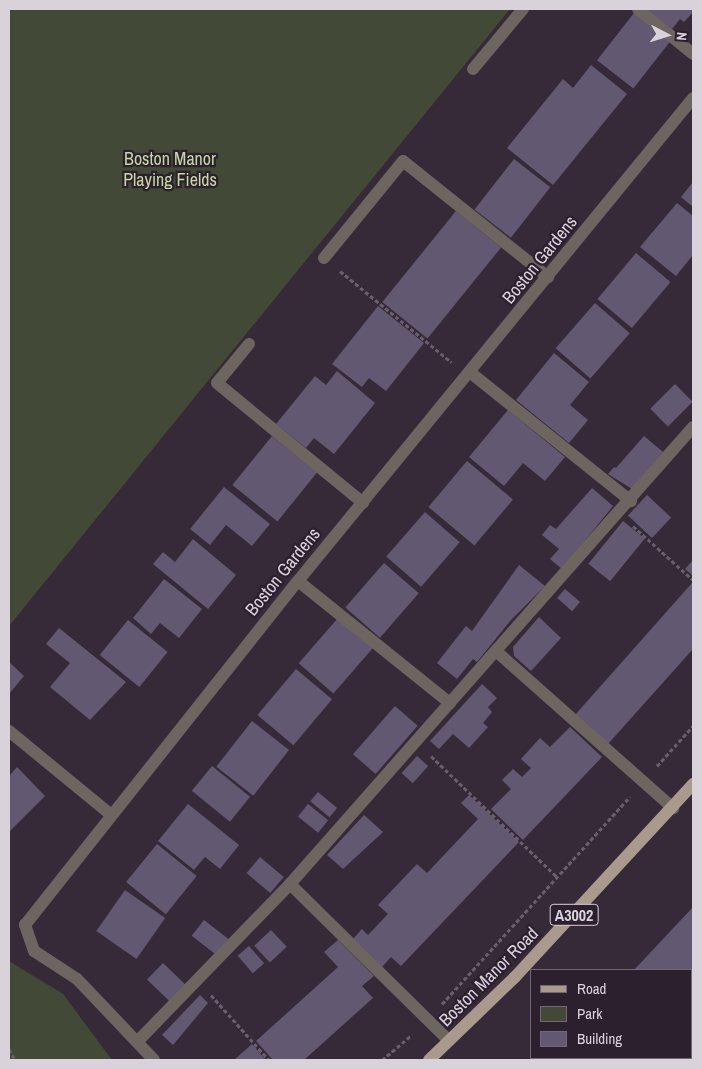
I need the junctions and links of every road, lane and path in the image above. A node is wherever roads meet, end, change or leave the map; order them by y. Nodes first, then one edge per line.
1 (523, 9) edge
2 (638, 9) edge
3 (693, 54) edge
4 (473, 69) dead end
5 (693, 98) edge
6 (683, 111) junction
7 (693, 120) edge
8 (324, 258) joint
9 (548, 277) junction
10 (249, 344) dead end
11 (470, 375) junction
12 (693, 427) edge
13 (631, 501) junction
14 (363, 503) junction
15 (619, 514) junction
16 (693, 580) edge
17 (298, 581) junction
18 (496, 651) junction
19 (450, 703) junction
20 (693, 726) edge
21 (9, 730) edge
22 (416, 741) junction
23 (644, 782) junction
24 (693, 784) edge
25 (673, 808) junction
26 (110, 814) junction
27 (557, 878) junction
28 (290, 884) junction
29 (197, 980) junction
30 (446, 1000) dead end
31 (449, 1041) junction
32 (137, 1042) junction
33 (9, 1050) edge
34 (15, 1060) edge
35 (154, 1060) edge
36 (268, 1060) edge
37 (429, 1060) edge

1 - 4 street
2 - 3 street
5 - 6 street, Boston Gardens
6 - 7 street
6 - 9 street, Boston Gardens
8 - 9 street
8 - 11 path
9 - 11 street, Boston Gardens
10 - 14 street
11 - 13 street
11 - 14 street, Boston Gardens
12 - 13 street
13 - 15 street
14 - 17 street, Boston Gardens
15 - 16 path
15 - 18 street
17 - 19 street
17 - 26 street, Boston Gardens
18 - 19 street
18 - 23 street
19 - 22 street
20 - 23 path, Boston Manor Road
21 - 26 street
22 - 27 path
22 - 28 street
23 - 25 street
23 - 27 path, Boston Manor Road
24 - 25 main road, Boston Manor Road / A3002
25 - 31 main road, Boston Manor Road / A3002
26 - 32 street, Boston Gardens
27 - 30 path, Boston Manor Road
28 - 29 street
28 - 31 street
29 - 32 street
29 - 36 path
31 - 37 main road, Boston Manor Road / A3002
32 - 35 street, Boston Gardens
33 - 34 path

